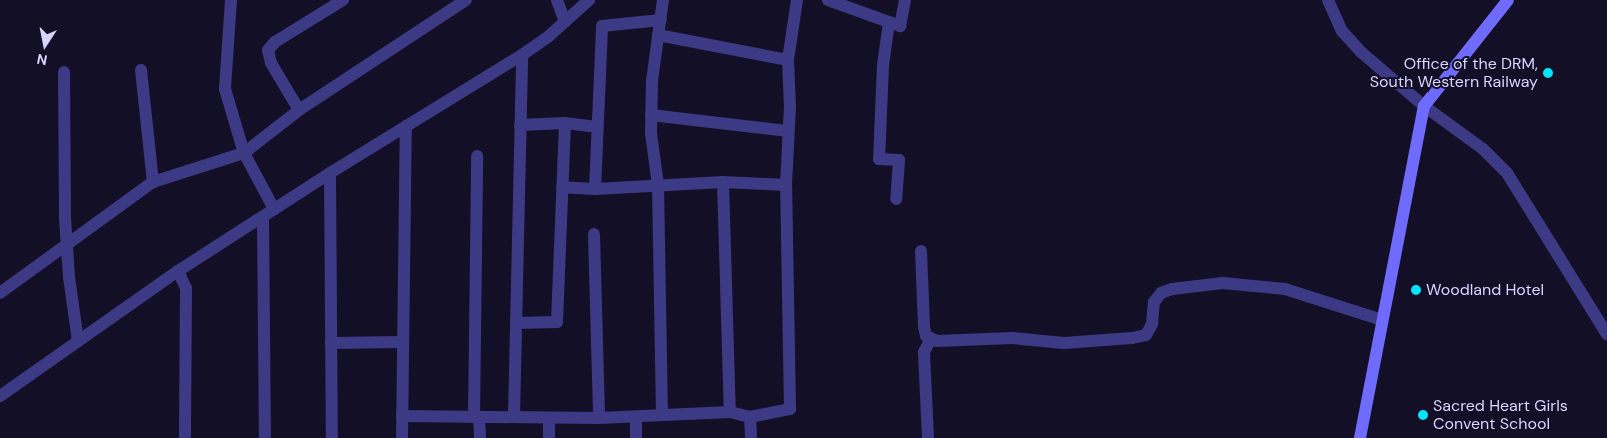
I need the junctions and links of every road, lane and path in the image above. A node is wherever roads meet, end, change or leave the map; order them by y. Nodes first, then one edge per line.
1 (231, 0) edge
2 (343, 0) edge
3 (466, 0) edge
4 (558, 0) edge
5 (589, 0) edge
6 (663, 0) edge
7 (797, 0) edge
8 (905, 0) edge
9 (1328, 0) edge
10 (1508, 0) edge
11 (836, 1) edge
12 (661, 20) junction
13 (565, 22) junction
14 (889, 22) junction
15 (658, 35) junction
16 (522, 55) junction
17 (788, 60) junction
18 (141, 70) dead end
19 (64, 72) dead end
20 (1424, 106) junction
21 (299, 110) junction
22 (651, 115) junction
23 (564, 123) junction
24 (520, 125) junction
25 (406, 126) junction
26 (597, 127) junction
27 (788, 131) junction
28 (244, 154) junction
29 (477, 156) dead end
30 (330, 173) junction
31 (153, 182) junction
32 (724, 182) junction
33 (658, 184) junction
34 (786, 185) junction
35 (562, 187) junction
36 (595, 189) junction
37 (896, 199) dead end
38 (274, 209) junction
39 (263, 217) junction
40 (594, 234) dead end
41 (67, 242) junction
42 (921, 251) dead end
43 (178, 271) junction
44 (0, 293) edge
45 (1382, 320) junction
46 (516, 323) junction
47 (1607, 334) edge
48 (931, 339) junction
49 (78, 340) junction
50 (403, 342) junction
51 (331, 343) junction
52 (0, 396) edge
53 (730, 412) junction
54 (662, 415) junction
55 (402, 416) junction
56 (514, 416) junction
57 (477, 417) junction
58 (636, 417) junction
59 (750, 417) junction
60 (549, 418) junction
61 (599, 418) junction
62 (186, 438) edge
63 (265, 438) edge
64 (332, 438) edge
65 (402, 438) edge
66 (480, 438) edge
67 (549, 438) edge
68 (636, 438) edge
69 (751, 438) edge
70 (928, 438) edge
71 (1360, 438) edge

1 - 28 street
2 - 21 street
3 - 21 street
4 - 13 street
5 - 13 street
6 - 12 street
7 - 17 street
8 - 14 street
9 - 20 street
10 - 20 main road
11 - 14 street
12 - 15 street
12 - 26 street
13 - 16 street
14 - 37 street
15 - 17 street
15 - 22 street
16 - 24 street
16 - 25 street
17 - 27 street
18 - 31 street
19 - 41 street
20 - 45 main road
20 - 47 street
21 - 28 street
22 - 27 street
22 - 33 street
23 - 24 street
23 - 26 street
23 - 35 street
24 - 46 street
25 - 30 street
25 - 50 street
26 - 36 street
27 - 34 street
28 - 31 street
28 - 38 street
29 - 57 street
30 - 38 street
30 - 51 street
31 - 41 street
32 - 33 street
32 - 34 street
32 - 53 street
33 - 36 street
33 - 54 street
34 - 59 street
35 - 36 street
35 - 46 street
38 - 39 street
39 - 43 street
39 - 63 street
40 - 61 street
41 - 44 street
41 - 49 street
42 - 48 street
43 - 49 street
43 - 62 street
45 - 48 street
45 - 71 main road
46 - 56 street
48 - 70 street
49 - 52 street
50 - 51 street
50 - 55 street
51 - 64 street
53 - 54 street
53 - 59 street
54 - 58 street
55 - 57 street
55 - 65 street
56 - 57 street
56 - 60 street
57 - 66 street
58 - 61 street
58 - 68 street
59 - 69 street
60 - 61 street
60 - 67 street

